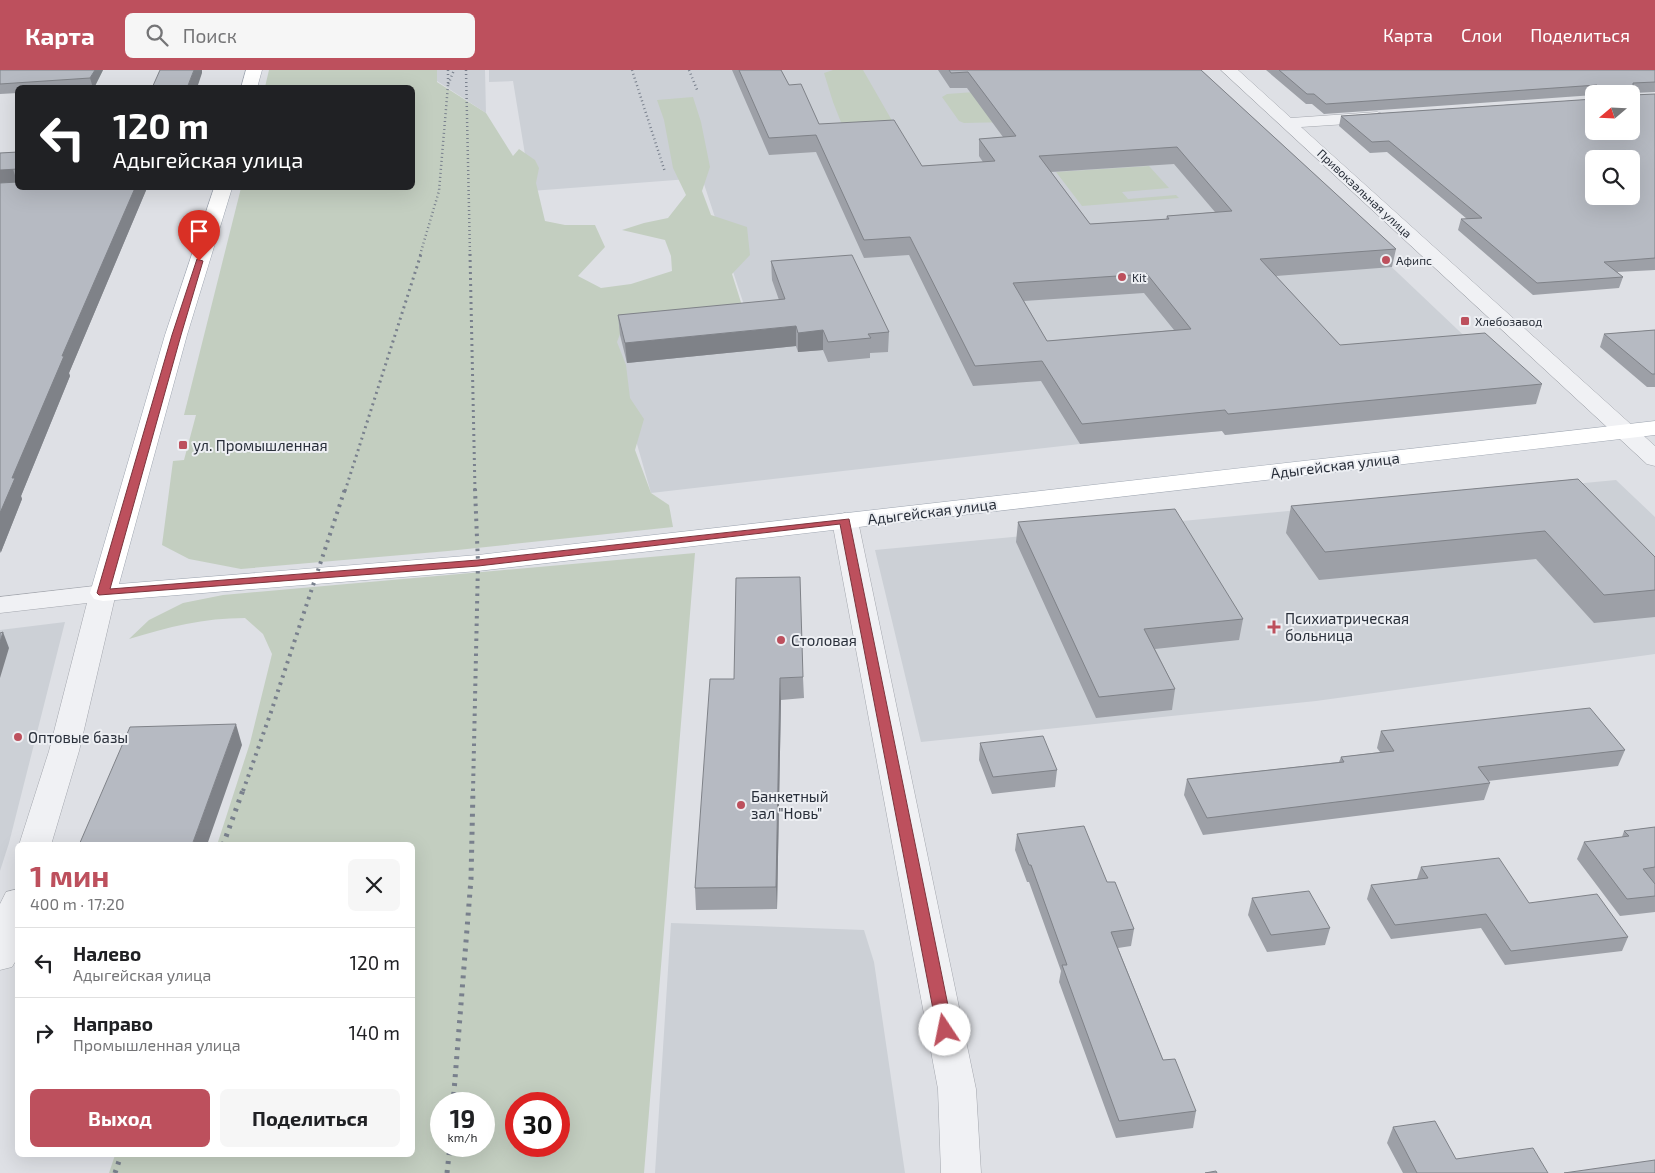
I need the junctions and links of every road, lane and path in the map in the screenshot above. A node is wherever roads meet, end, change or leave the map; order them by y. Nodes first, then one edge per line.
1 (254, 70) edge
2 (1229, 70) edge
3 (250, 85) edge
4 (1397, 116) edge
5 (1289, 123) junction
6 (221, 190) edge
7 (1655, 428) edge
8 (1624, 431) junction
9 (1655, 459) edge
10 (845, 521) junction
11 (103, 593) junction
12 (0, 605) edge
13 (36, 842) edge
14 (15, 910) edge
15 (0, 957) edge
16 (961, 1173) edge

1 - 3 main road
2 - 5 street, Привокзальная улица
4 - 5 street
5 - 8 street, Привокзальная улица
6 - 11 main road
7 - 8 main road, Адыгейская улица
8 - 9 street, Привокзальная улица
8 - 10 main road, Адыгейская улица
10 - 11 main road, Адыгейская улица
10 - 16 street
11 - 12 street, Адыгейская улица
11 - 13 street
14 - 15 street

